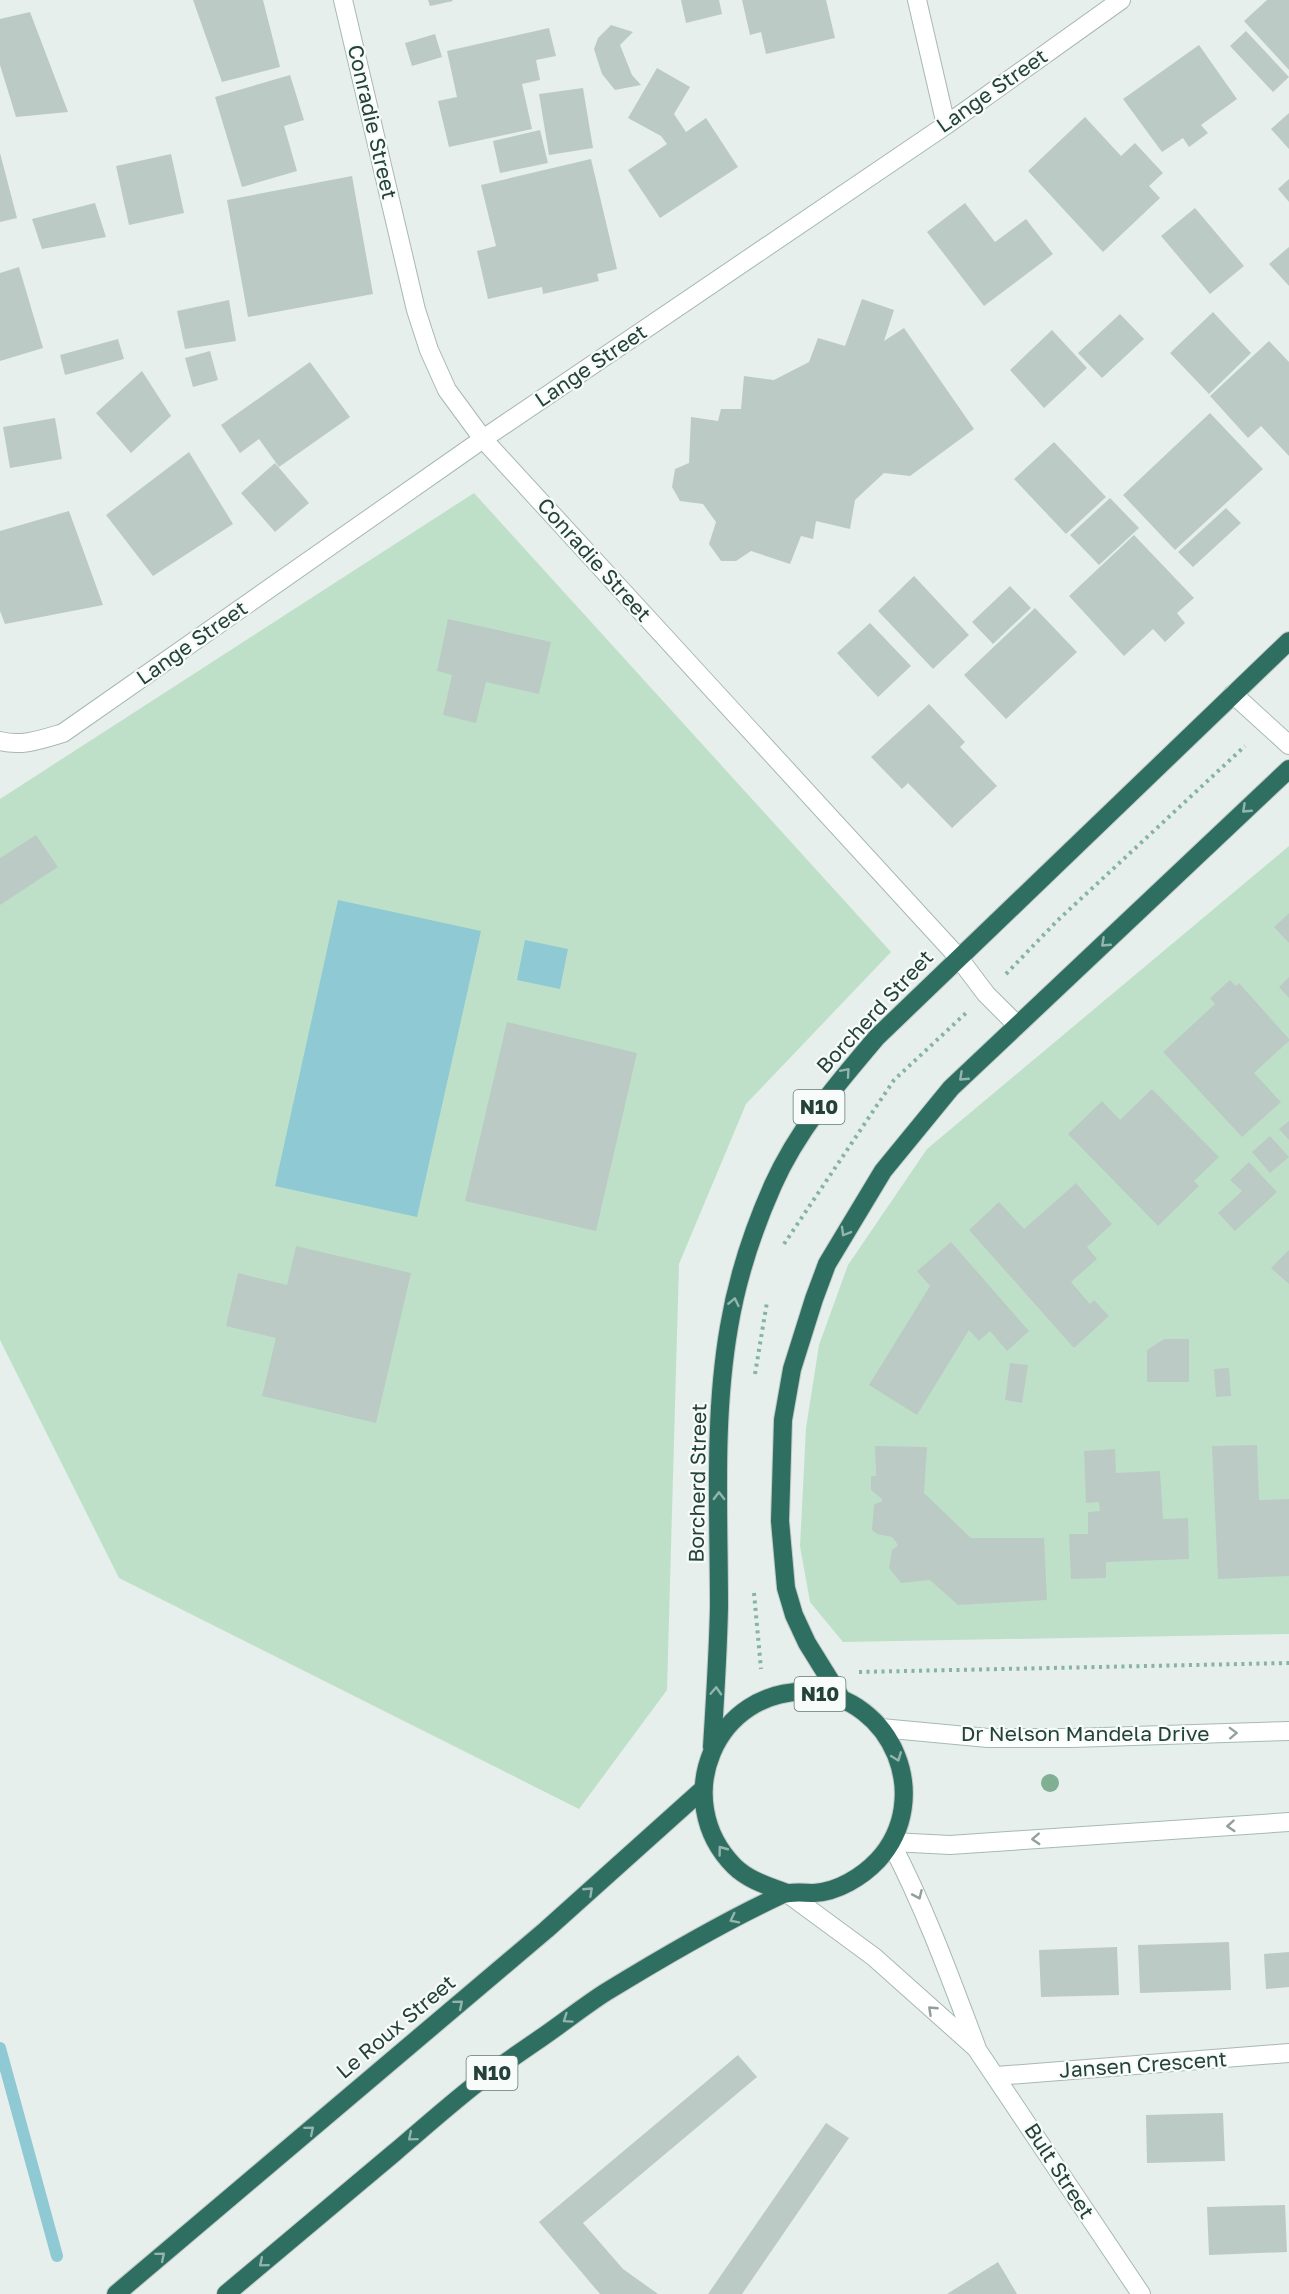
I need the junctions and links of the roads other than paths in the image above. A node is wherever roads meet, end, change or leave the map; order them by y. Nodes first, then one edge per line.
1 (343, 0) edge
2 (917, 0) edge
3 (1120, 0) edge
4 (946, 125) junction
5 (483, 439) junction
6 (1289, 641) edge
7 (1233, 694) junction
8 (0, 741) edge
9 (1289, 745) edge
10 (1289, 769) edge
11 (958, 957) junction
12 (1017, 1025) junction
13 (843, 1701) junction
14 (881, 1728) junction
15 (1289, 1731) edge
16 (712, 1749) junction
17 (702, 1790) junction
18 (1289, 1822) edge
19 (891, 1842) junction
20 (787, 1893) junction
21 (976, 2048) junction
22 (1289, 2053) edge
23 (996, 2076) junction
24 (116, 2294) edge
25 (226, 2294) edge
26 (1140, 2294) edge

1 - 5 street, Conradie Street
2 - 4 street
3 - 4 street, Lange Street
4 - 5 street, Lange Street
5 - 8 street, Lange Street
5 - 11 street, Conradie Street
6 - 7 highway, Borcherd Street / N10
7 - 9 street
7 - 11 highway, Borcherd Street / N10
10 -> 12 highway, N10
11 - 12 street, Conradie Street
16 -> 11 highway, Borcherd Street / N10
12 -> 13 highway, N10
13 - 14 highway, N10
13 - 16 highway, N10
14 -> 15 street, Dr Nelson Mandela Drive
14 -> 19 highway, N10
16 - 17 highway, N10
20 -> 17 highway, N10
24 -> 17 highway, Le Roux Street
18 -> 19 street
19 - 20 highway, N10
19 -> 21 street, Bult Street
21 -> 20 street, Bult Street
20 -> 25 highway, N10
21 - 23 street, Bult Street
22 - 23 street, Jansen Crescent
23 - 26 street, Bult Street

